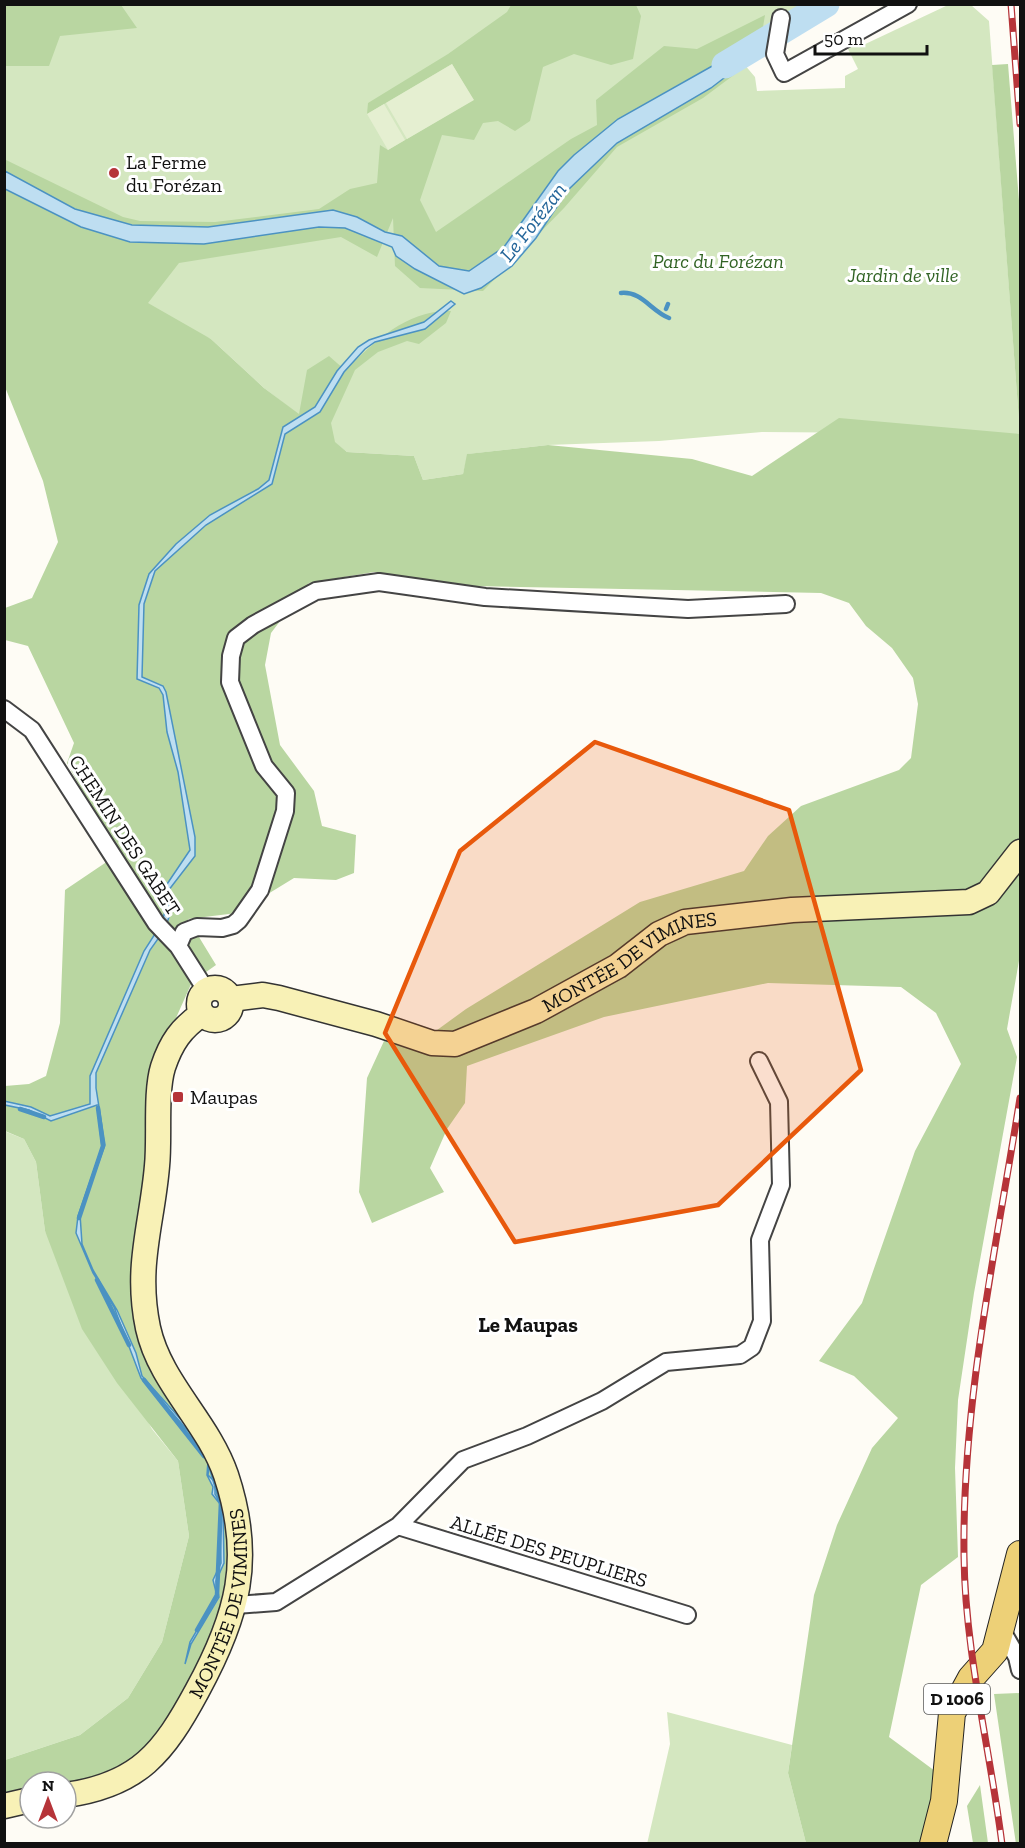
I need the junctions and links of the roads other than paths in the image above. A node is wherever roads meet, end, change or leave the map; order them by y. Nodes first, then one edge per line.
1 (908, 4) edge
2 (781, 18) dead end
3 (786, 604) dead end
4 (4, 709) edge
5 (1020, 852) edge
6 (167, 935) junction
7 (206, 990) junction
8 (231, 999) junction
9 (202, 1014) junction
10 (759, 1061) dead end
11 (398, 1526) junction
12 (1020, 1554) edge
13 (236, 1605) junction
14 (687, 1616) dead end
15 (1004, 1617) junction
16 (1020, 1670) edge
17 (78, 1792) edge
18 (933, 1844) edge

1 - 2 street
3 - 6 street
4 - 6 street, CHEMIN DES GABET
5 - 8 street, MONTÉE DE VIMINES
6 - 7 street, CHEMIN DES GABET
7 - 8 street
7 - 9 street
8 - 9 street
9 - 13 street, MONTÉE DE VIMINES
10 - 11 street
11 - 13 street
11 - 14 street, ALLÉE DES PEUPLIERS
12 - 15 main road, D 1006
13 - 17 street, MONTÉE DE VIMINES
15 - 16 street
15 - 18 main road, D 1006

